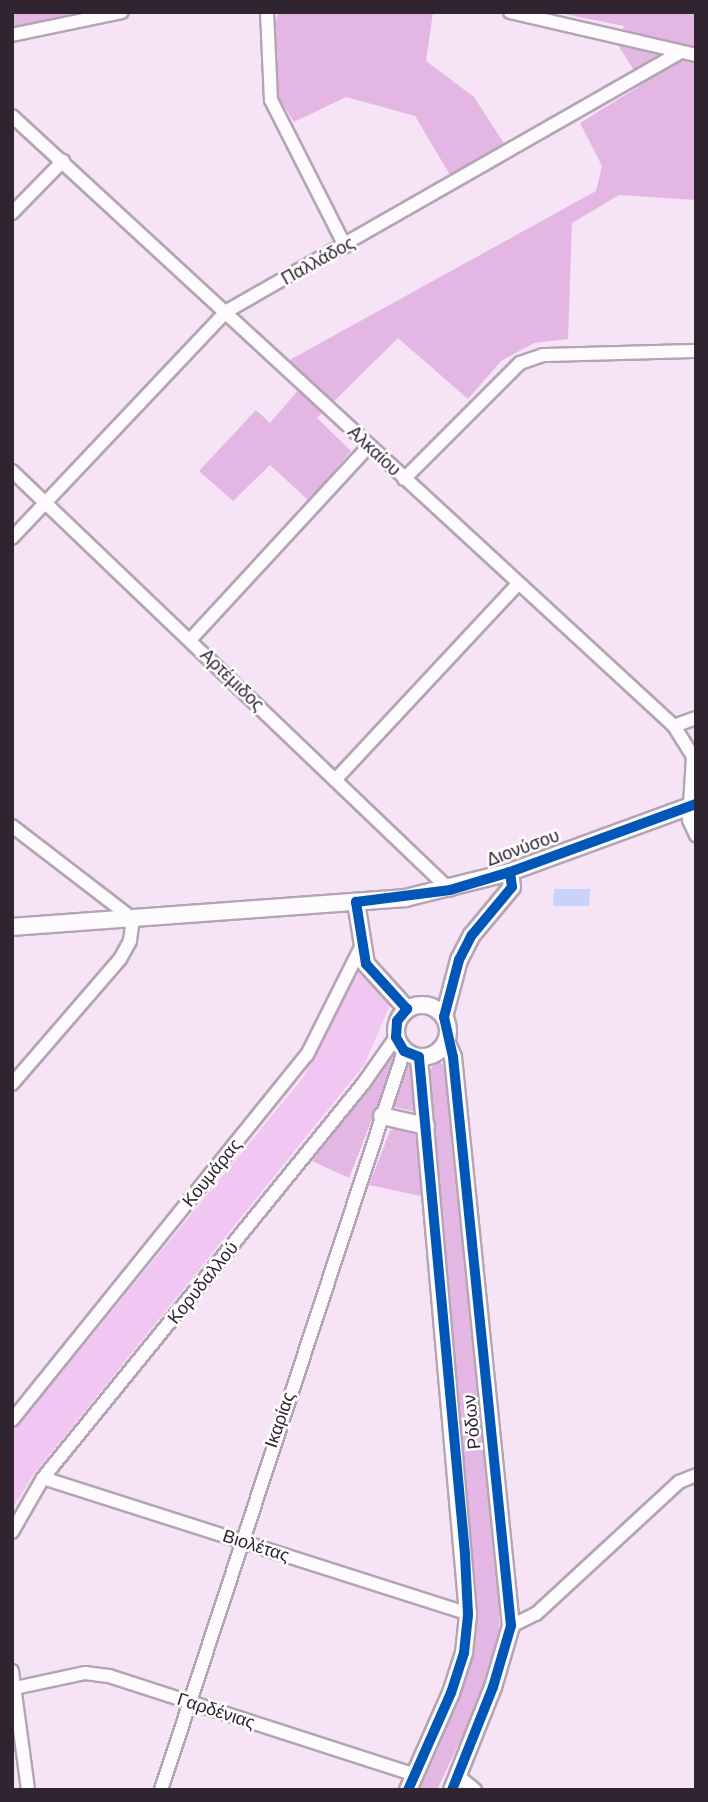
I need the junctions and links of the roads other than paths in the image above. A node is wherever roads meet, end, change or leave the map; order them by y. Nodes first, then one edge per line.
1 (122, 12) edge
2 (267, 12) edge
3 (510, 12) edge
4 (12, 34) edge
5 (679, 53) junction
6 (696, 55) edge
7 (12, 116) edge
8 (63, 160) junction
9 (12, 213) edge
10 (345, 246) junction
11 (227, 311) junction
12 (696, 351) edge
13 (369, 446) junction
14 (12, 471) edge
15 (404, 478) junction
16 (44, 502) junction
17 (12, 538) edge
18 (518, 584) junction
19 (190, 640) junction
20 (696, 718) edge
21 (674, 726) junction
22 (336, 779) junction
23 (693, 805) edge
24 (12, 826) edge
25 (696, 835) edge
26 (510, 872) junction
27 (450, 890) junction
28 (356, 902) junction
29 (134, 919) junction
30 (12, 927) edge
31 (360, 949) junction
32 (407, 1009) junction
33 (444, 1017) junction
34 (446, 1041) junction
35 (406, 1048) junction
36 (12, 1084) edge
37 (382, 1116) junction
38 (426, 1126) junction
39 (12, 1420) edge
40 (696, 1475) edge
41 (43, 1478) junction
42 (12, 1532) edge
43 (240, 1541) junction
44 (468, 1614) junction
45 (511, 1626) junction
46 (12, 1671) edge
47 (15, 1688) junction
48 (190, 1702) junction
49 (411, 1782) edge
50 (455, 1783) edge
51 (28, 1790) edge
52 (161, 1790) edge
53 (475, 1790) edge

1 - 4 street
2 - 10 street
3 - 5 street
5 - 6 street
5 - 10 street, Παλλάδος
7 - 8 street, Αλκαίου
8 - 9 street
8 - 11 street, Αλκαίου
10 - 11 street, Παλλάδος
11 - 13 street, Αλκαίου
11 - 16 street, Παλλάδος
12 - 15 street
13 - 15 street, Αλκαίου
13 - 19 street
14 - 16 street, Αρτέμιδος
15 - 18 street, Αλκαίου
16 - 17 street, Παλλάδος
16 - 19 street, Αρτέμιδος
18 - 21 street, Αλκαίου
18 - 22 street
19 - 22 street, Αρτέμιδος
20 - 21 street
21 - 23 street, Αλκαίου
22 - 27 street, Αρτέμιδος
23 - 25 street, Αλκαίου
23 - 26 street, Διονύσου
24 - 29 street
26 - 27 street, Διονύσου
26 - 33 street
27 - 28 street, Διονύσου
28 - 29 street, Διονύσου
28 - 31 street
29 - 30 street, Διονύσου
29 - 36 street
31 - 32 street
31 - 39 street, Κουμάρας
32 - 33 street
32 - 35 street
33 - 34 street
34 - 35 street
34 - 45 street, Ρόδων
35 - 37 street, Ικαρίας
35 - 38 street, Ρόδων
35 - 41 street, Κορυδαλλού
37 - 38 street
37 - 43 street, Ικαρίας
38 - 44 street, Ρόδων
40 - 45 street
41 - 42 street, Κορυδαλλού
41 - 43 street, Βιολέτας
43 - 44 street, Βιολέτας
43 - 48 street, Ικαρίας
44 - 49 street, Ρόδων
45 - 50 street, Ρόδων
46 - 47 street
47 - 48 street, Γαρδένιας
47 - 51 street
48 - 49 street, Γαρδένιας
48 - 52 street, Ικαρίας
50 - 53 street

